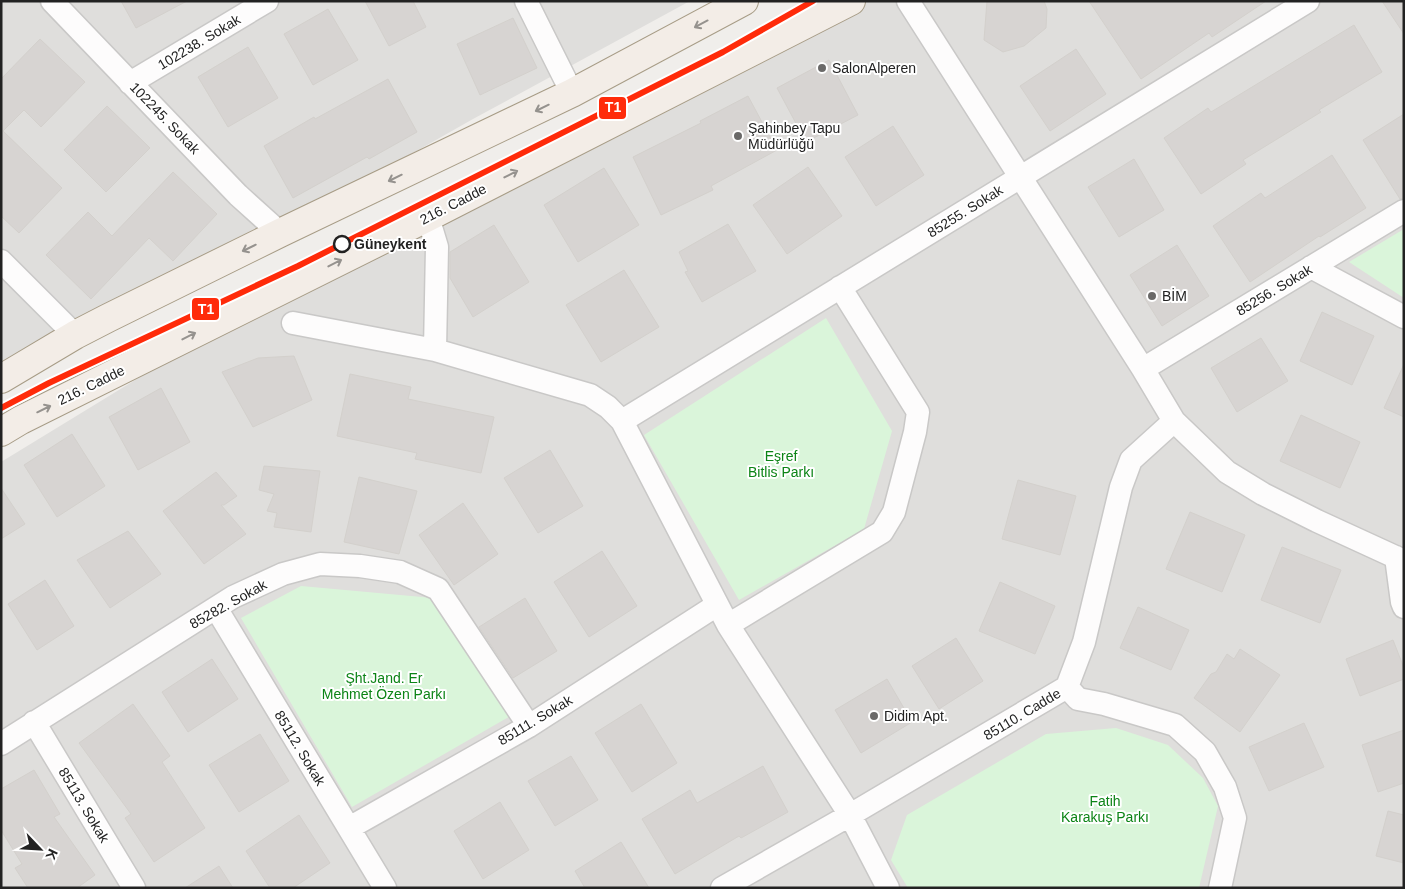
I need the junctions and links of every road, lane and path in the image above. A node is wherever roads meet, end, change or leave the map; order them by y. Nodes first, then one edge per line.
1 (52, 1) edge
2 (267, 1) edge
3 (526, 1) edge
4 (744, 1) edge
5 (851, 1) edge
6 (908, 1) edge
7 (1308, 1) edge
8 (130, 83) junction
9 (572, 93) junction
10 (1020, 176) junction
11 (1404, 211) edge
12 (428, 217) junction
13 (280, 233) junction
14 (1, 261) edge
15 (1311, 267) junction
16 (840, 287) junction
17 (1404, 317) edge
18 (293, 323) dead end
19 (75, 335) junction
20 (435, 350) junction
21 (1144, 369) junction
22 (1, 379) edge
23 (622, 421) junction
24 (1174, 421) junction
25 (1, 432) edge
26 (1400, 559) edge
27 (717, 605) junction
28 (1404, 607) edge
29 (216, 608) junction
30 (728, 625) junction
31 (1067, 687) junction
32 (34, 722) junction
33 (530, 726) junction
34 (1, 744) edge
35 (850, 815) junction
36 (349, 828) junction
37 (134, 888) edge
38 (385, 888) edge
39 (722, 888) edge
40 (888, 888) edge
41 (1220, 888) edge

1 - 8 street, 102245. Sokak
2 - 8 street, 102238. Sokak
3 - 9 street
4 -> 9 main road
12 -> 5 main road, 216. Cadde
6 - 10 street
7 - 10 street, 85255. Sokak
8 - 13 street, 102245. Sokak
9 -> 13 main road
10 - 16 street, 85255. Sokak
10 - 21 street
11 - 15 street, 85256. Sokak
12 - 20 street
25 -> 12 main road, 216. Cadde
13 -> 19 main road
14 - 19 street
15 - 17 street
15 - 21 street, 85256. Sokak
16 - 23 street, 85255. Sokak
16 - 30 street
18 - 20 street
19 - 22 main road
20 - 23 street
21 - 24 street
23 - 27 street
24 - 26 street
24 - 31 street, 85110. Cadde
26 - 28 street
27 - 30 street
27 - 33 street, 85111. Sokak
29 - 32 street, 85282. Sokak
29 - 33 street, 85282. Sokak
29 - 36 street, 85112. Sokak
30 - 35 street
31 - 35 street, 85110. Cadde
31 - 41 street
32 - 34 street, 85282. Sokak
32 - 37 street, 85113. Sokak
33 - 36 street, 85111. Sokak
35 - 39 street, 85110. Cadde
35 - 40 street
36 - 38 street, 85112. Sokak

